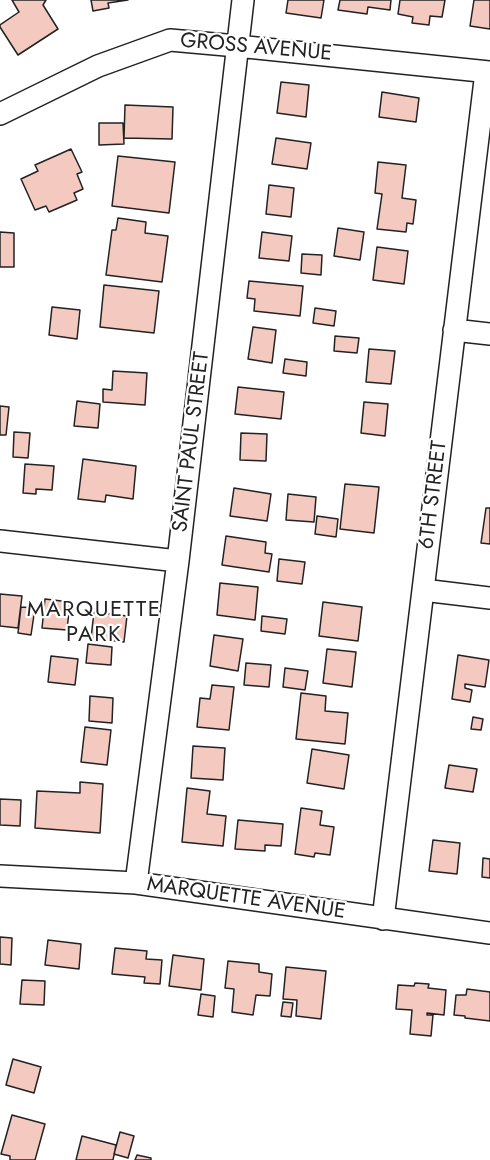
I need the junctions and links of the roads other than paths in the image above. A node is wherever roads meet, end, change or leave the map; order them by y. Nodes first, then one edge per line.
1 (243, 0) edge
2 (237, 46) junction
3 (488, 72) edge
4 (0, 114) edge
5 (454, 330) junction
6 (490, 334) edge
7 (0, 541) edge
8 (178, 561) junction
9 (423, 590) junction
10 (490, 598) edge
11 (0, 876) edge
12 (136, 883) junction
13 (383, 919) junction
14 (490, 933) edge

1 - 2 street, SAINT PAUL STREET
2 - 3 street, GROSS AVENUE
2 - 4 street, GROSS AVENUE
2 - 8 street, SAINT PAUL STREET
3 - 5 street, 6TH STREET
5 - 6 street
5 - 9 street, 6TH STREET
7 - 8 street
8 - 12 street, SAINT PAUL STREET
9 - 10 street
9 - 13 street, 6TH STREET
11 - 12 street, MARQUETTE AVENUE
12 - 13 street, MARQUETTE AVENUE
13 - 14 street, MARQUETTE AVENUE

